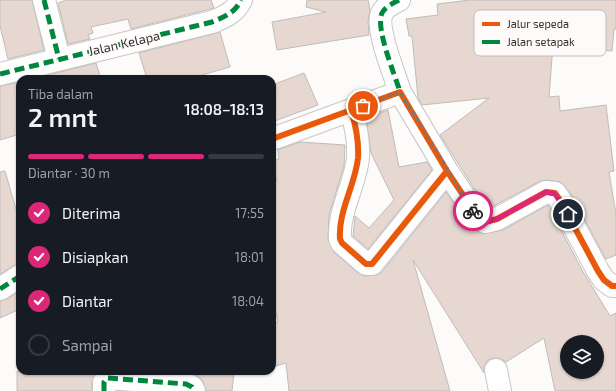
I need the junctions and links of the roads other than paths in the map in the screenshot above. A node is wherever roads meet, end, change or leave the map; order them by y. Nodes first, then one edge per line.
1 (44, 0) edge
2 (241, 0) edge
3 (399, 0) edge
4 (59, 59) junction
5 (0, 74) edge
6 (400, 92) junction
7 (351, 110) junction
8 (276, 138) edge
9 (447, 171) junction
10 (16, 279) edge
11 (616, 286) edge
12 (0, 289) edge
13 (104, 391) edge
14 (194, 391) edge

1 - 4 street
2 - 4 street, Jalan Kelapa
3 - 6 street
4 - 5 street, Jalan Kelapa
6 - 7 street
6 - 9 street
7 - 8 street
7 - 9 street
9 - 11 street
10 - 12 street
13 - 14 street

